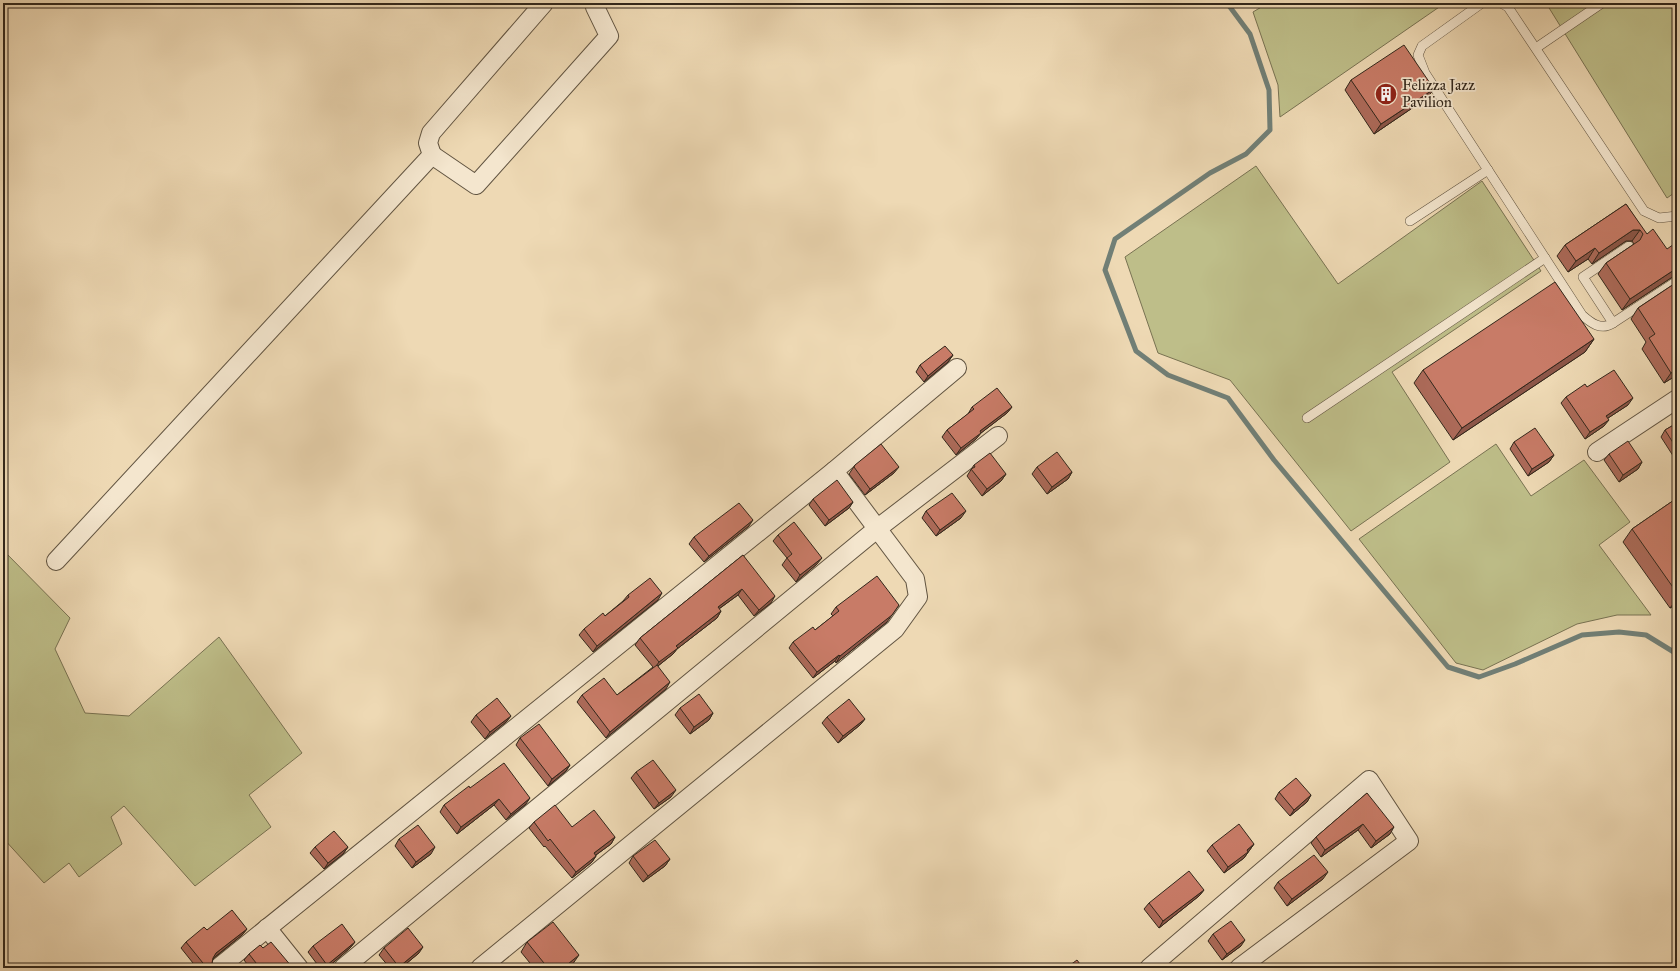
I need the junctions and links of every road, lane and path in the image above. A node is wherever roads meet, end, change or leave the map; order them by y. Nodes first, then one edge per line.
1 (544, 3) edge
2 (1482, 3) edge
3 (1501, 3) edge
4 (1602, 3) edge
5 (593, 4) edge
6 (1536, 48) junction
7 (432, 155) junction
8 (1488, 170) junction
9 (1677, 216) edge
10 (1410, 221) dead end
11 (1629, 246) edge
12 (1545, 258) junction
13 (1677, 281) edge
14 (1613, 323) junction
15 (957, 368) dead end
16 (1677, 399) edge
17 (1307, 418) dead end
18 (998, 436) dead end
19 (1596, 452) dead end
20 (834, 471) junction
21 (878, 528) junction
22 (56, 561) dead end
23 (267, 928) junction
24 (218, 968) edge
25 (299, 968) edge
26 (343, 968) edge
27 (480, 968) edge
28 (1149, 968) edge
29 (1239, 968) edge

1 - 7 street
2 - 8 lane
3 - 6 lane
4 - 6 lane
5 - 7 street
6 - 9 lane
7 - 22 street
8 - 10 lane
8 - 12 lane
11 - 14 lane
12 - 14 lane
12 - 17 lane
13 - 14 lane
15 - 20 street
16 - 19 street
18 - 21 street
20 - 21 street
20 - 23 street
21 - 26 street
21 - 27 street
23 - 24 street
23 - 25 street
28 - 29 street

